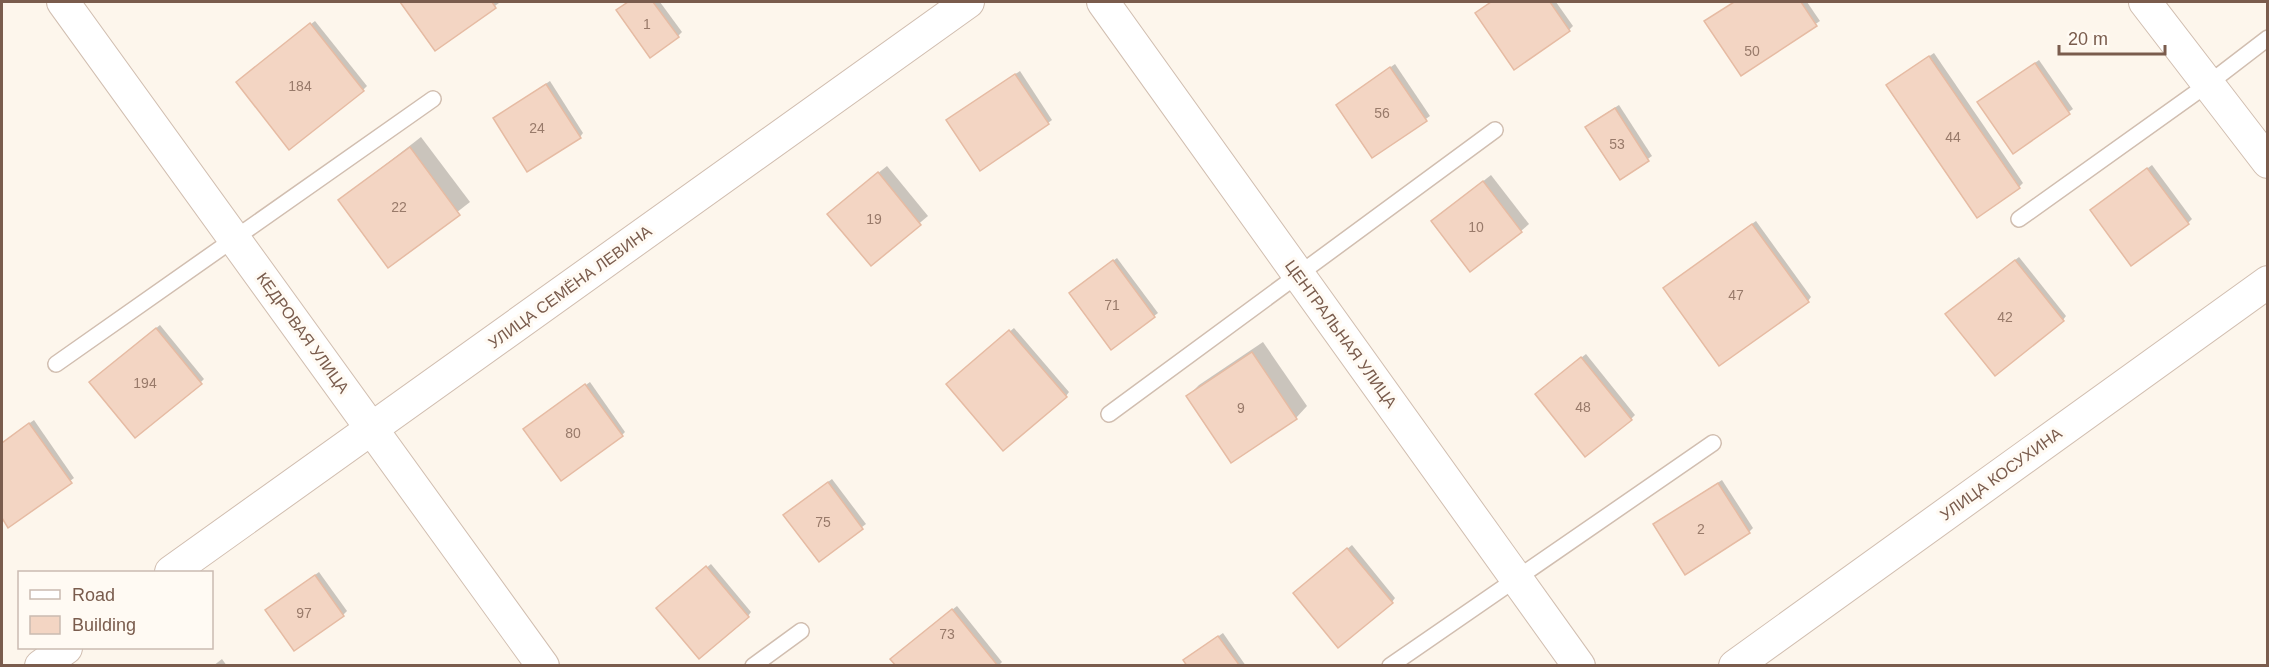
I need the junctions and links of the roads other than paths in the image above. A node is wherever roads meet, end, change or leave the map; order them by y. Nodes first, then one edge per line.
1 (63, 2) edge
2 (968, 2) edge
3 (1102, 2) edge
4 (2145, 2) edge
5 (2268, 38) edge
6 (2208, 84) junction
7 (433, 99) dead end
8 (1495, 130) dead end
9 (2268, 162) edge
10 (2019, 219) dead end
11 (234, 237) junction
12 (1298, 273) junction
13 (2268, 282) edge
14 (56, 364) dead end
15 (1110, 414) dead end
16 (372, 430) junction
17 (1713, 443) dead end
18 (174, 571) edge
19 (1515, 577) junction
20 (801, 631) dead end
21 (65, 649) edge
22 (41, 666) edge
23 (543, 666) edge
24 (753, 666) edge
25 (1390, 666) edge
26 (1580, 666) edge
27 (1735, 666) edge

1 - 11 street, КЕДРОВАЯ УЛИЦА
2 - 16 street, УЛИЦА СЕМЁНА ЛЕВИНА
3 - 12 street, ЦЕНТРАЛЬНАЯ УЛИЦА
4 - 6 street
5 - 6 lane
6 - 9 street
6 - 10 lane
7 - 11 lane
8 - 12 lane
11 - 14 lane
11 - 16 street, КЕДРОВАЯ УЛИЦА
12 - 15 lane
12 - 19 street, ЦЕНТРАЛЬНАЯ УЛИЦА
13 - 27 street, УЛИЦА КОСУХИНА
16 - 18 street, УЛИЦА СЕМЁНА ЛЕВИНА
16 - 23 street, КЕДРОВАЯ УЛИЦА
17 - 19 lane
19 - 25 lane
19 - 26 street, ЦЕНТРАЛЬНАЯ УЛИЦА
20 - 24 lane
21 - 22 street

